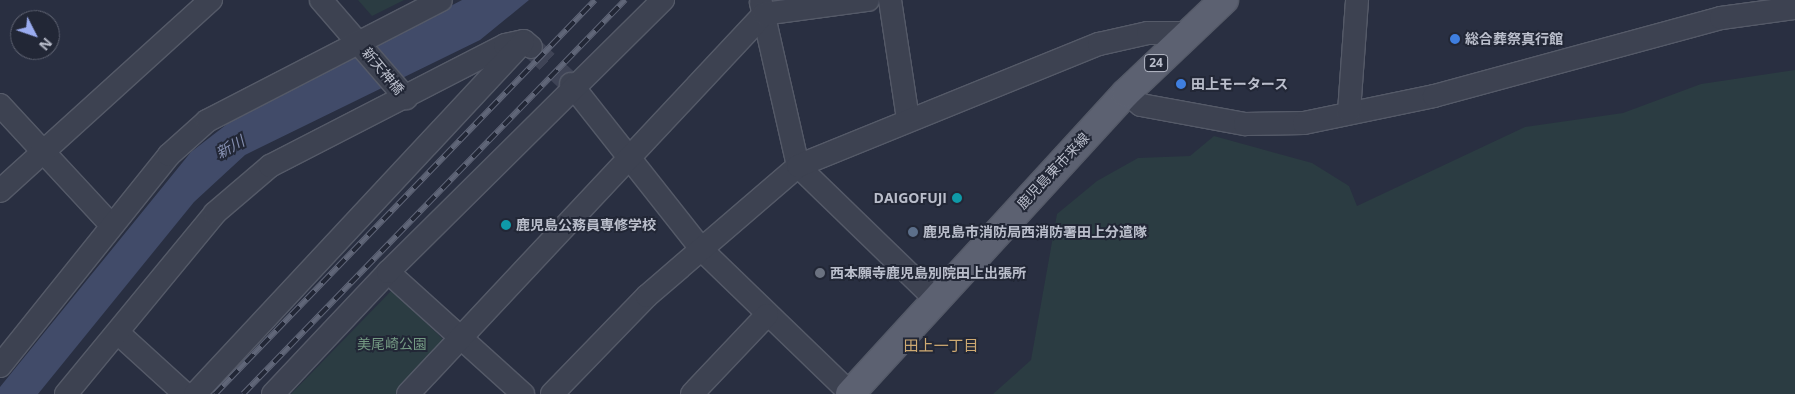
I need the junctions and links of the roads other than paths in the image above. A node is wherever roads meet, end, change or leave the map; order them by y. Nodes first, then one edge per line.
1 (211, 0) edge
2 (321, 0) edge
3 (440, 0) edge
4 (663, 0) edge
5 (868, 0) edge
6 (890, 0) edge
7 (1224, 0) edge
8 (1357, 0) edge
9 (762, 7) edge
10 (1795, 8) edge
11 (1185, 33) junction
12 (360, 44) junction
13 (572, 87) junction
14 (1126, 93) junction
15 (406, 98) junction
16 (0, 105) edge
17 (1349, 112) junction
18 (908, 119) junction
19 (44, 153) junction
20 (628, 162) junction
21 (798, 166) junction
22 (0, 191) edge
23 (111, 225) junction
24 (702, 250) junction
25 (388, 272) junction
26 (934, 298) junction
27 (767, 315) junction
28 (118, 333) junction
29 (459, 337) junction
30 (0, 366) edge
31 (850, 393) edge
32 (66, 394) edge
33 (185, 394) edge
34 (194, 394) edge
35 (273, 394) edge
36 (408, 394) edge
37 (523, 394) edge
38 (552, 394) edge
39 (692, 394) edge

1 - 19 street
2 - 12 street, 新天神橋
3 - 12 street
4 - 13 street
5 - 9 street
6 - 18 street
7 - 11 main road, 鹿児島東市来線 / 24
8 - 17 street
9 - 20 street
9 - 21 street
10 - 17 street
11 - 14 main road, 鹿児島東市来線 / 24
11 - 18 street
12 - 15 street, 新天神橋
12 - 23 street
13 - 20 street
13 - 25 street
14 - 17 street
14 - 26 main road, 鹿児島東市来線 / 24
15 - 28 street
15 - 34 street
16 - 19 street
18 - 21 street
19 - 22 street
19 - 23 street
20 - 24 street
20 - 29 street
21 - 24 street
21 - 26 street
23 - 30 street
24 - 27 street
24 - 38 street
25 - 29 street
25 - 35 street
26 - 31 main road, 鹿児島東市来線 / 24
27 - 31 street
27 - 39 street
28 - 32 street
28 - 33 street
29 - 36 street
29 - 37 street

